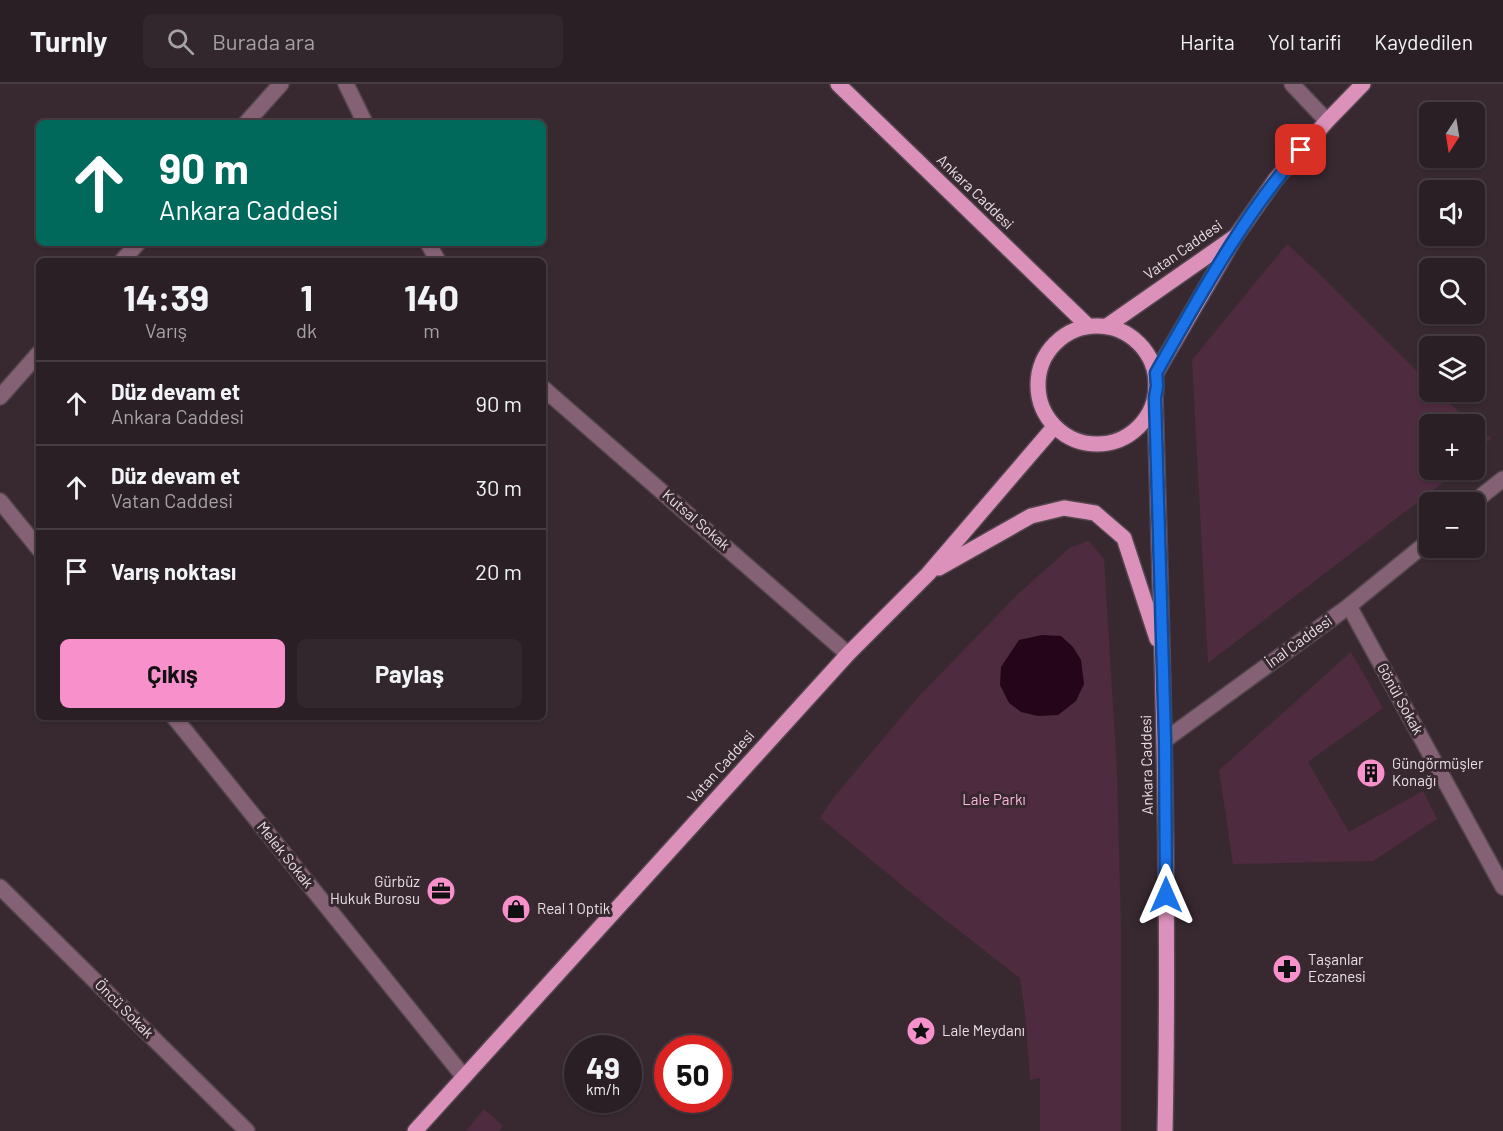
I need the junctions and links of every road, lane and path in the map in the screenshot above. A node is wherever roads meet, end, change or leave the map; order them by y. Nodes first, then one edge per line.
1 (281, 84) edge
2 (346, 84) edge
3 (838, 84) edge
4 (1292, 84) edge
5 (1363, 84) edge
6 (249, 120) edge
7 (364, 120) edge
8 (1327, 122) junction
9 (1236, 236) junction
10 (135, 246) edge
11 (125, 258) edge
12 (1088, 326) junction
13 (1107, 326) junction
14 (36, 356) edge
15 (1156, 373) junction
16 (546, 391) edge
17 (0, 397) edge
18 (1155, 398) junction
19 (1054, 427) junction
20 (1503, 479) edge
21 (1485, 493) edge
22 (0, 501) edge
23 (36, 545) edge
24 (1419, 549) edge
25 (928, 574) junction
26 (1350, 606) junction
27 (848, 654) junction
28 (1162, 656) junction
29 (176, 720) edge
30 (1165, 740) junction
31 (0, 887) edge
32 (1503, 887) edge
33 (464, 1077) junction
34 (247, 1131) edge
35 (415, 1131) edge
36 (1165, 1131) edge

1 - 6 street
2 - 7 street
3 - 12 main road, Ankara Caddesi
4 - 8 street
5 - 8 main road, Vatan Caddesi
8 - 9 main road, Vatan Caddesi
9 - 13 main road, Vatan Caddesi
9 - 15 main road
10 - 11 street
12 - 13 main road
12 - 19 main road
13 - 15 main road
14 - 17 street
15 - 18 main road
16 - 27 street, Kutsal Sokak
18 - 19 main road
18 - 28 main road, Ankara Caddesi
19 - 25 main road, Vatan Caddesi
20 - 21 street
22 - 23 street
24 - 26 street, İnal Caddesi
25 - 27 main road, Vatan Caddesi
25 - 28 main road
26 - 30 street, İnal Caddesi
26 - 32 street, Gönül Sokak
27 - 33 main road, Vatan Caddesi
28 - 30 main road, Ankara Caddesi
29 - 33 street, Melek Sokak
30 - 36 main road, Ankara Caddesi
31 - 34 street, Öncü Sokak
33 - 35 main road, Vatan Caddesi

